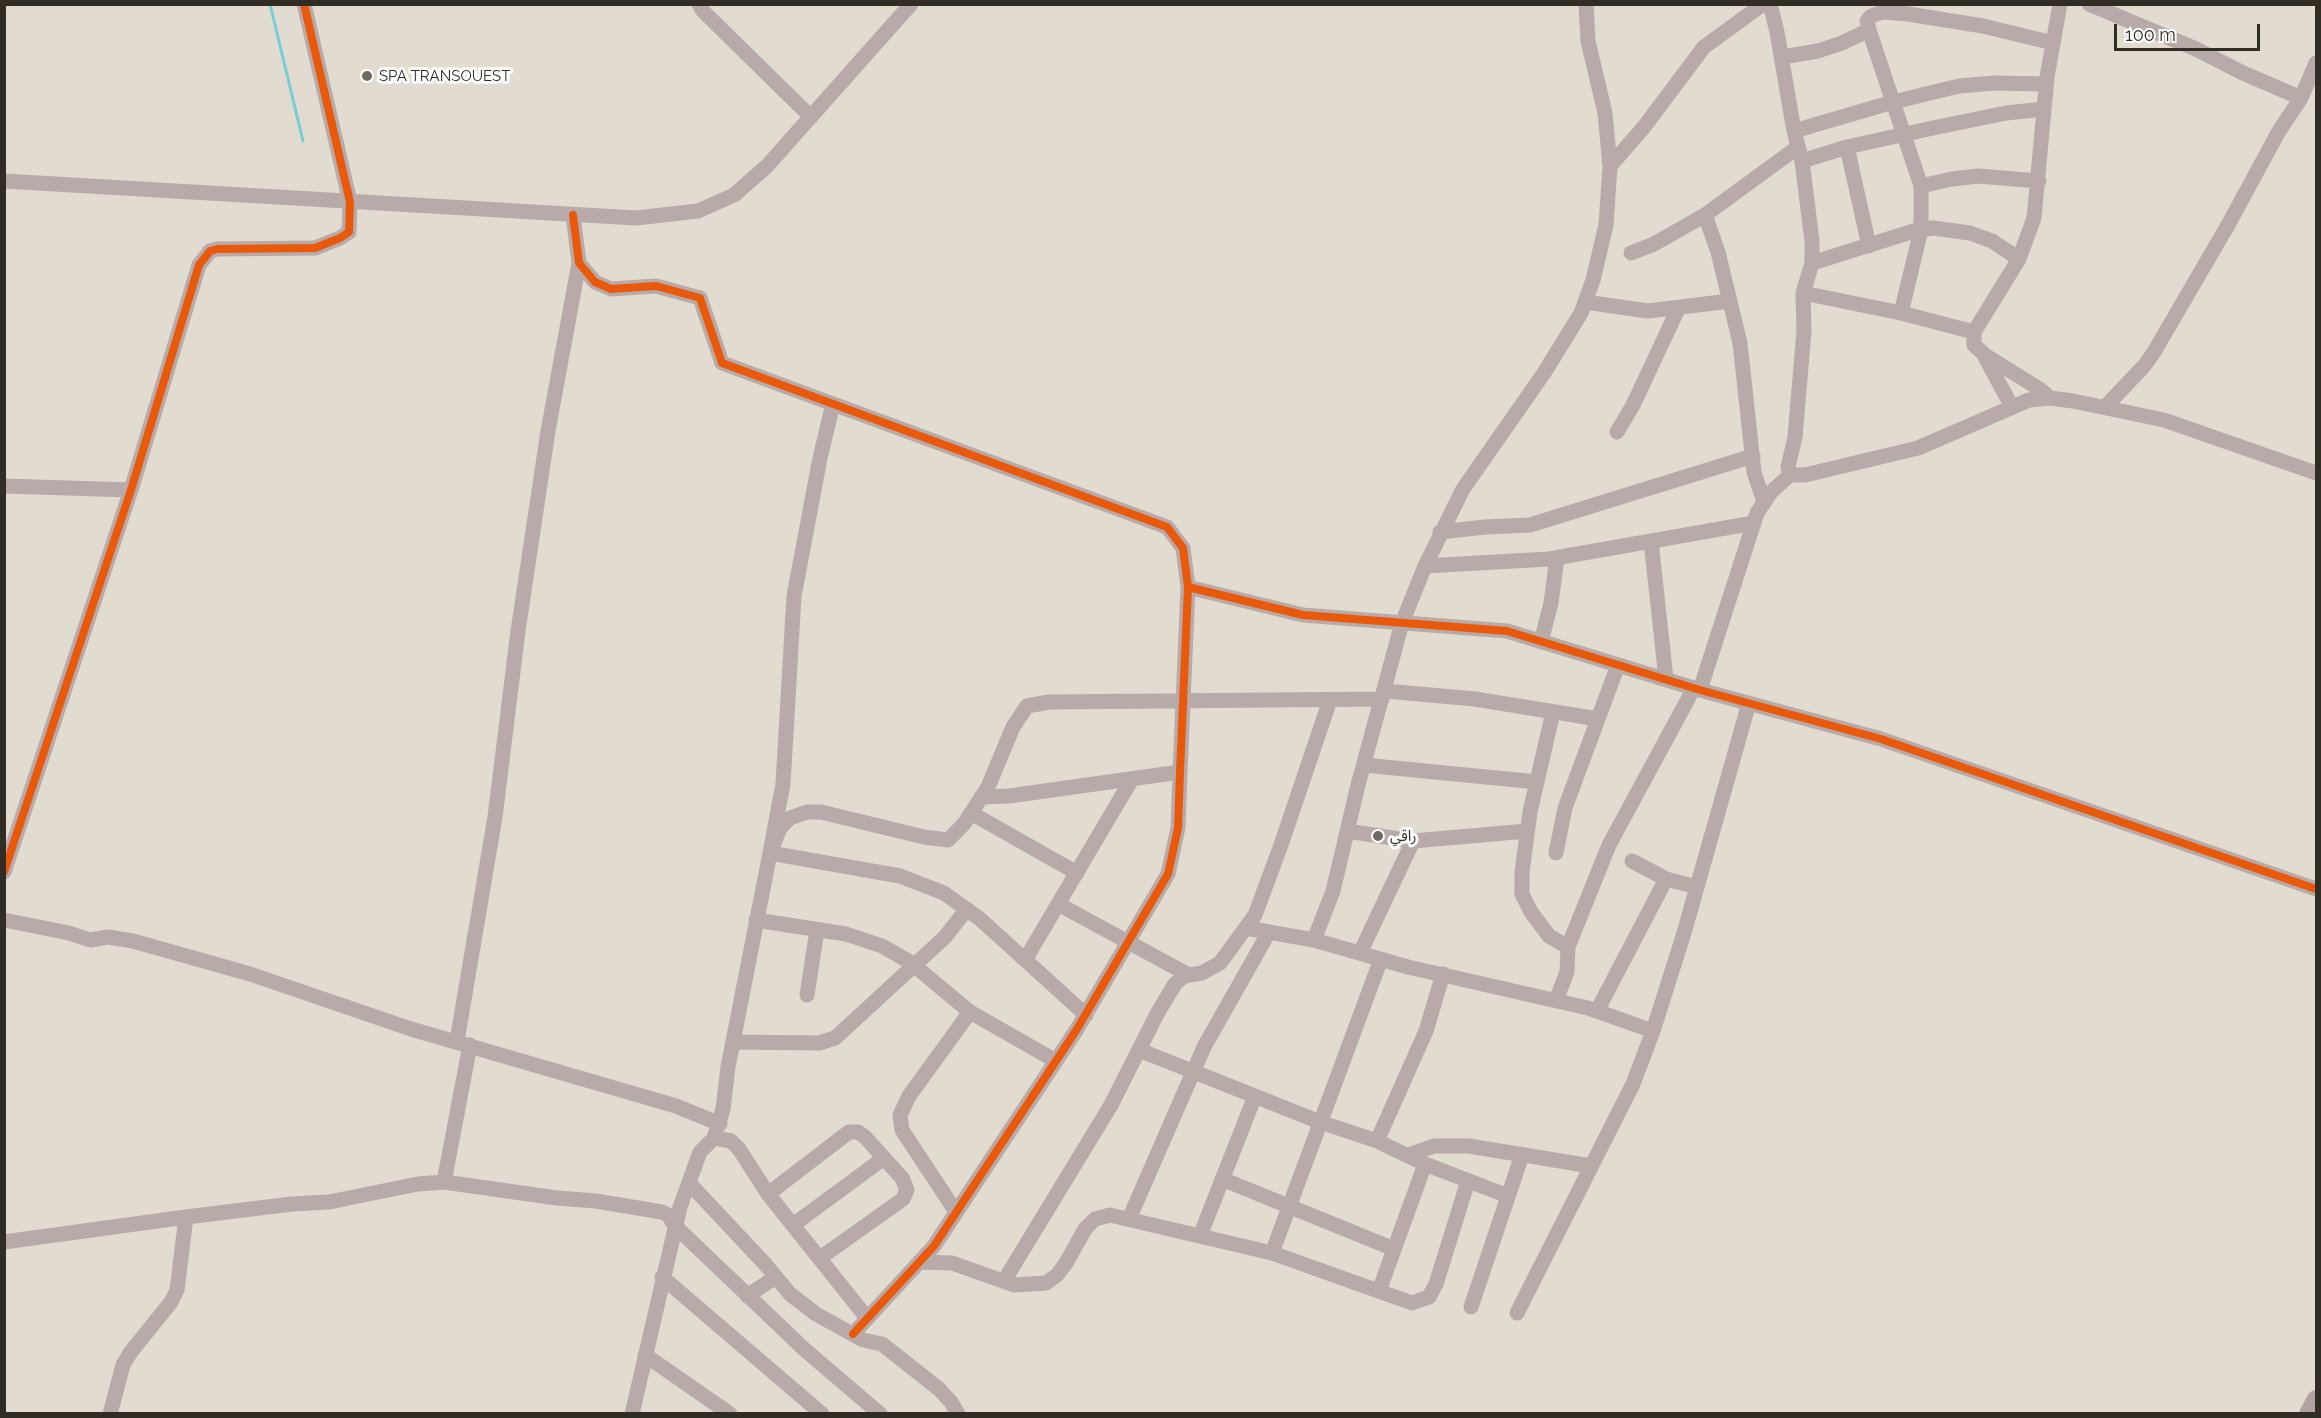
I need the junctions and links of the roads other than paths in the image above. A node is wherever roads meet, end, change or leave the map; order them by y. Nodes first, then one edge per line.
1 (304, 4) edge
2 (699, 4) edge
3 (911, 4) edge
4 (1586, 4) edge
5 (1763, 4) edge
6 (1770, 4) edge
7 (2060, 4) edge
8 (2089, 4) edge
9 (1869, 30) junction
10 (2053, 43) junction
11 (1782, 57) junction
12 (2316, 63) edge
13 (2046, 84) junction
14 (2301, 98) junction
15 (1893, 102) junction
16 (2044, 109) junction
17 (811, 117) junction
18 (1794, 131) junction
19 (1904, 134) junction
20 (1847, 147) junction
21 (1800, 154) junction
22 (1610, 166) junction
23 (4, 181) edge
24 (2039, 181) junction
25 (1921, 186) junction
26 (350, 202) junction
27 (573, 215) junction
28 (1704, 215) junction
29 (1922, 230) junction
30 (1869, 246) junction
31 (1631, 253) dead end
32 (2019, 259) junction
33 (579, 263) junction
34 (1812, 263) junction
35 (1803, 293) junction
36 (1730, 301) junction
37 (1585, 302) junction
38 (1679, 307) junction
39 (1901, 313) junction
40 (1974, 332) junction
41 (1985, 356) junction
42 (2050, 398) junction
43 (833, 404) junction
44 (2012, 407) junction
45 (2105, 407) junction
46 (1617, 432) dead end
47 (1753, 456) junction
48 (2316, 473) edge
49 (1790, 475) junction
50 (4, 486) edge
51 (131, 490) junction
52 (1764, 502) junction
53 (1754, 523) junction
54 (1440, 532) junction
55 (1651, 541) junction
56 (1557, 558) junction
57 (1425, 566) junction
58 (1188, 587) junction
59 (1402, 623) junction
60 (1541, 642) junction
61 (1618, 665) junction
62 (1666, 680) junction
63 (1697, 689) junction
64 (1384, 695) junction
65 (1183, 700) junction
66 (1330, 700) junction
67 (1749, 703) junction
68 (1553, 712) junction
69 (1598, 719) junction
70 (1364, 765) junction
71 (1180, 772) junction
72 (1132, 779) junction
73 (1537, 782) junction
74 (981, 797) junction
75 (971, 813) junction
76 (1347, 831) junction
77 (1527, 831) junction
78 (1413, 841) junction
79 (770, 853) junction
80 (1556, 853) dead end
81 (1632, 861) dead end
82 (4, 872) edge
83 (1077, 873) junction
84 (1665, 879) junction
85 (1697, 887) junction
86 (2316, 889) edge
87 (1058, 904) junction
88 (967, 909) junction
89 (4, 920) edge
90 (756, 920) junction
91 (1246, 928) junction
92 (817, 930) junction
93 (1269, 932) junction
94 (1314, 940) junction
95 (1128, 943) junction
96 (1568, 947) junction
97 (1360, 953) junction
98 (1381, 959) junction
99 (1025, 960) junction
100 (914, 966) junction
101 (1443, 974) junction
102 (1189, 975) junction
103 (807, 995) dead end
104 (1556, 1000) junction
105 (1597, 1011) junction
106 (970, 1012) junction
107 (1086, 1015) junction
108 (1653, 1031) junction
109 (733, 1042) junction
110 (464, 1043) junction
111 (1139, 1050) junction
112 (1056, 1061) junction
113 (1194, 1072) junction
114 (1255, 1096) junction
115 (1320, 1122) junction
116 (717, 1131) junction
117 (1377, 1141) junction
118 (1408, 1155) junction
119 (1522, 1155) junction
120 (884, 1158) junction
121 (1425, 1164) junction
122 (1591, 1166) junction
123 (1222, 1179) junction
124 (1468, 1181) junction
125 (444, 1182) junction
126 (689, 1183) junction
127 (768, 1194) junction
128 (1508, 1196) junction
129 (1289, 1206) junction
130 (956, 1212) junction
131 (186, 1216) junction
132 (1129, 1219) junction
133 (793, 1225) junction
134 (675, 1226) junction
135 (1200, 1236) junction
136 (4, 1242) edge
137 (1394, 1249) junction
138 (1272, 1253) junction
139 (820, 1258) junction
140 (920, 1262) junction
141 (662, 1277) junction
142 (776, 1277) junction
143 (1004, 1281) junction
144 (1379, 1291) junction
145 (747, 1296) junction
146 (1471, 1307) dead end
147 (1517, 1312) dead end
148 (867, 1317) junction
149 (853, 1334) junction
150 (645, 1354) junction
151 (2316, 1399) edge
152 (110, 1413) edge
153 (633, 1413) edge
154 (730, 1413) edge
155 (822, 1413) edge
156 (880, 1413) edge
157 (958, 1413) edge
158 (2308, 1413) edge

1 - 26 street
2 - 17 street
3 - 17 street
4 - 22 street
5 - 22 street
6 - 11 street
7 - 10 street
8 - 14 street
9 - 10 street
9 - 11 street
9 - 15 street
10 - 13 street
11 - 18 street
12 - 14 street
13 - 15 street
13 - 16 street
14 - 45 street
15 - 18 street
15 - 19 street
16 - 19 street
16 - 24 street
17 - 27 street
18 - 21 street
19 - 20 street
19 - 25 street
20 - 21 street
20 - 30 street
21 - 28 street
21 - 34 street
22 - 37 street
23 - 26 street
24 - 25 street
24 - 32 street
25 - 29 street
26 - 27 street
26 - 51 street
27 - 33 street
28 - 31 street
28 - 36 street
29 - 30 street
29 - 32 street
29 - 39 street
30 - 34 street
32 - 40 street
33 - 43 street
33 - 110 street
34 - 35 street
35 - 39 street
35 - 49 street
36 - 38 street
36 - 47 street
37 - 38 street
37 - 54 street
38 - 46 street
39 - 40 street
40 - 41 street
41 - 42 street
41 - 44 street
42 - 44 street
42 - 45 street
43 - 58 street
43 - 79 street
44 - 49 street
45 - 48 street
47 - 52 street
47 - 54 street
49 - 52 street
50 - 51 street
51 - 82 street
52 - 53 street
53 - 55 street
53 - 63 street
54 - 57 street
55 - 56 street
55 - 62 street
56 - 57 street
56 - 60 street
57 - 59 street
58 - 59 street
58 - 65 street
59 - 60 street
59 - 64 street
60 - 61 street
61 - 62 street
61 - 69 street
62 - 63 street
63 - 67 street
63 - 96 street
64 - 66 street
64 - 68 street
64 - 70 street
65 - 66 street
65 - 71 street
65 - 74 street
66 - 91 street
67 - 85 street
67 - 86 street
68 - 69 street
68 - 73 street
69 - 80 street
70 - 73 street
70 - 76 street
71 - 72 street
71 - 95 street
72 - 74 street
72 - 83 street
73 - 77 street
74 - 75 street
75 - 79 street
75 - 83 street
76 - 78 street
76 - 94 street
77 - 78 street
77 - 96 street
78 - 97 street
79 - 88 street
79 - 90 street
81 - 84 street
83 - 87 street
84 - 85 street
84 - 105 street
85 - 108 street
87 - 95 street
87 - 99 street
88 - 99 street
88 - 100 street
89 - 110 street
90 - 92 street
90 - 109 street
91 - 93 street
91 - 102 street
92 - 100 street
92 - 103 street
93 - 94 street
93 - 113 street
94 - 97 street
95 - 102 street
95 - 107 street
96 - 104 street
97 - 98 street
98 - 101 street
98 - 115 street
99 - 107 street
100 - 106 street
100 - 109 street
101 - 104 street
101 - 117 street
102 - 111 street
104 - 105 street
105 - 108 street
106 - 112 street
106 - 130 street
107 - 112 street
108 - 122 street
109 - 116 street
110 - 116 street
110 - 125 street
111 - 113 street
111 - 143 street
112 - 130 street
113 - 114 street
113 - 132 street
114 - 115 street
114 - 123 street
115 - 117 street
115 - 129 street
116 - 126 street
116 - 127 street
117 - 118 street
118 - 119 street
118 - 121 street
119 - 122 street
119 - 128 street
120 - 127 street
120 - 133 street
120 - 139 street
121 - 124 street
121 - 137 street
122 - 147 street
123 - 129 street
123 - 135 street
124 - 128 street
124 - 144 street
125 - 131 street
125 - 134 street
126 - 134 street
126 - 142 street
127 - 133 street
128 - 146 street
129 - 137 street
129 - 138 street
130 - 140 street
131 - 136 street
131 - 152 street
132 - 135 street
132 - 143 street
133 - 139 street
134 - 141 street
134 - 145 street
135 - 138 street
137 - 144 street
138 - 144 street
139 - 148 street
140 - 143 street
140 - 148 street
141 - 150 street
141 - 155 street
142 - 145 street
142 - 149 street
145 - 156 street
148 - 149 street
149 - 157 street
150 - 153 street
150 - 154 street
151 - 158 main road

